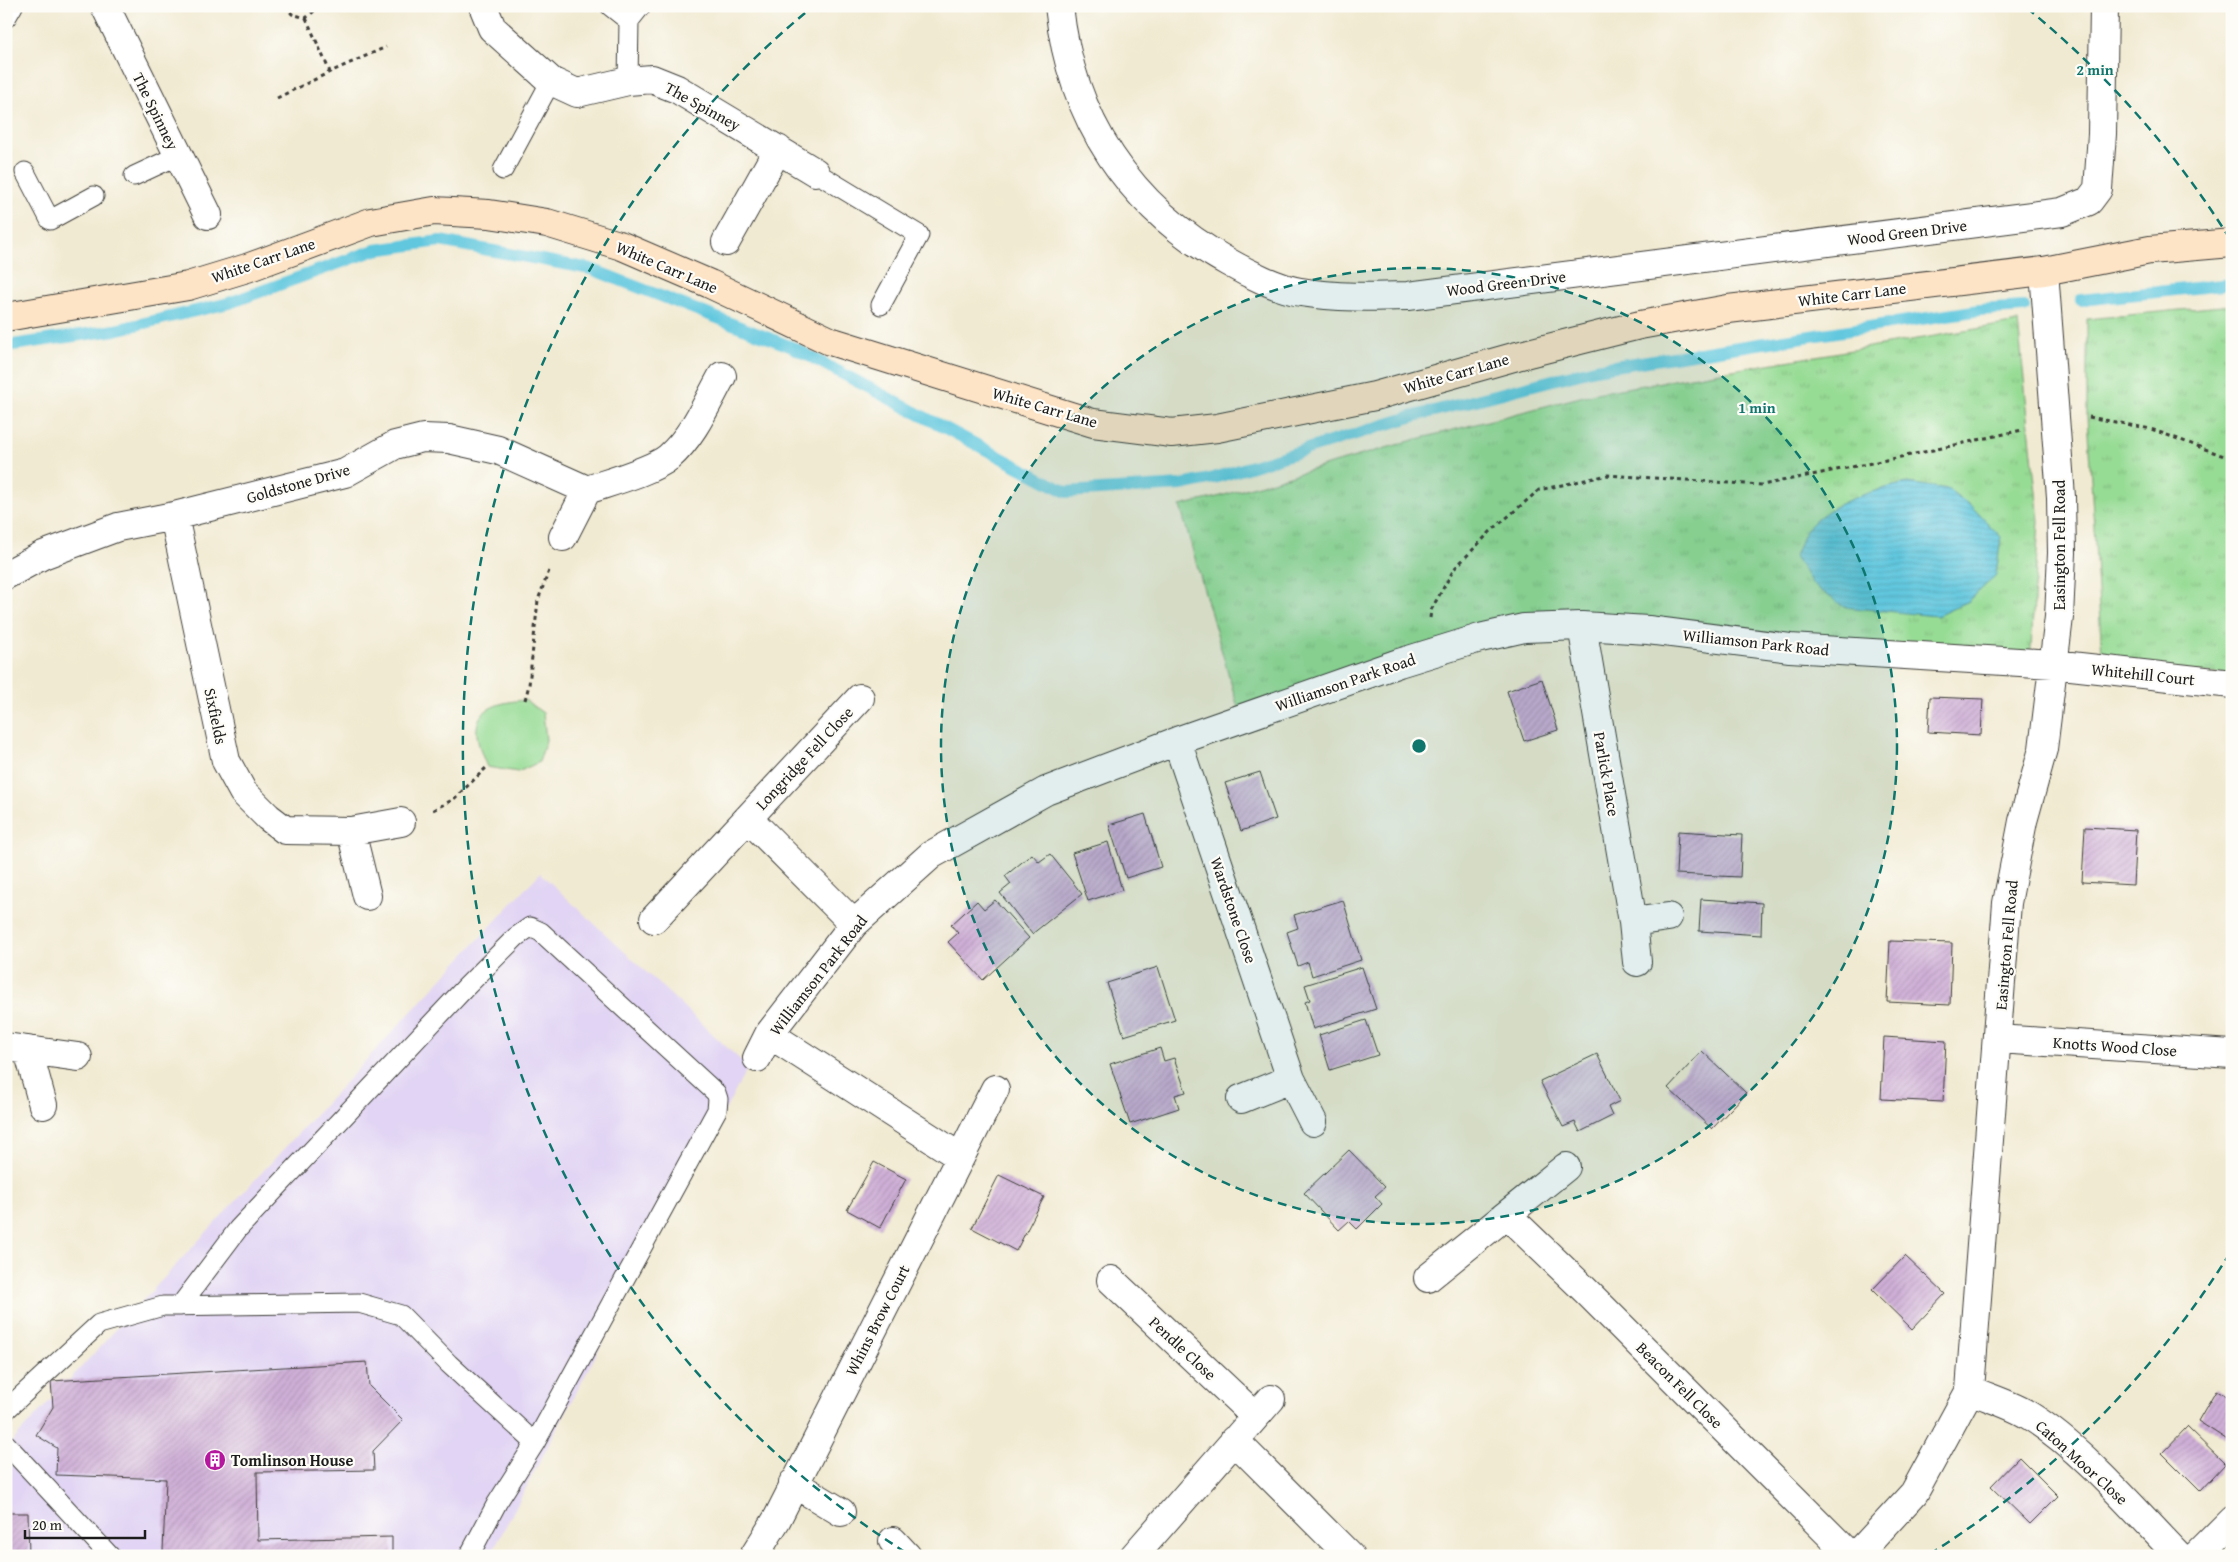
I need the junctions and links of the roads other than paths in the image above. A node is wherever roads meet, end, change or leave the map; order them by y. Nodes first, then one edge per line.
1 (13, 6) edge
2 (105, 6) edge
3 (483, 6) edge
4 (610, 6) edge
5 (642, 6) edge
6 (1059, 6) edge
7 (2104, 6) edge
8 (6, 18) edge
9 (629, 22) junction
10 (551, 80) junction
11 (628, 81) junction
12 (778, 149) junction
13 (177, 156) junction
14 (503, 170) dead end
15 (25, 172) dead end
16 (816, 172) joint
17 (134, 176) dead end
18 (94, 196) dead end
19 (208, 215) dead end
20 (726, 242) dead end
21 (2232, 242) edge
22 (2044, 271) junction
23 (880, 305) dead end
24 (6, 317) edge
25 (722, 376) dead end
26 (587, 490) junction
27 (174, 516) junction
28 (563, 538) road end
29 (6, 575) edge
30 (1582, 626) junction
31 (2053, 664) junction
32 (2232, 684) edge
33 (860, 698) dead end
34 (1177, 741) junction
35 (748, 818) junction
36 (401, 822) road end
37 (351, 831) junction
38 (367, 896) dead end
39 (1668, 917) dead end
40 (654, 919) dead end
41 (1633, 922) junction
42 (854, 924) junction
43 (1638, 962) dead end
44 (769, 1034) junction
45 (1998, 1039) junction
46 (17, 1049) edge
47 (2232, 1054) edge
48 (78, 1057) dead end
49 (757, 1058) dead end
50 (1291, 1079) junction
51 (995, 1089) dead end
52 (1241, 1099) dead end
53 (43, 1105) dead end
54 (1313, 1122) dead end
55 (960, 1157) junction
56 (1566, 1167) dead end
57 (1507, 1216) junction
58 (1428, 1278) dead end
59 (1111, 1280) dead end
60 (180, 1306) junction
61 (1970, 1390) junction
62 (6, 1410) edge
63 (1234, 1440) junction
64 (535, 1443) junction
65 (6, 1444) edge
66 (793, 1483) junction
67 (841, 1512) dead end
68 (2232, 1520) edge
69 (110, 1556) edge
70 (469, 1556) edge
71 (754, 1556) edge
72 (1134, 1556) edge
73 (1350, 1556) edge
74 (1851, 1556) edge
75 (1856, 1556) edge
76 (2179, 1556) edge
77 (2196, 1556) edge

1 - 8 lane
2 - 13 street, The Spinney
3 - 10 street, The Spinney
4 - 9 lane
5 - 9 lane
6 - 7 street, Wood Green Drive
9 - 11 lane
10 - 11 street, The Spinney
10 - 14 lane
11 - 12 street, The Spinney
12 - 16 street, The Spinney
12 - 20 street
13 - 17 lane
13 - 19 street, The Spinney
15 - 18 lane
16 - 23 lane
21 - 22 street, White Carr Lane
22 - 24 street, White Carr Lane
22 - 31 street, Easington Fell Road
25 - 26 street
26 - 27 street, Goldstone Drive
26 - 28 street
27 - 29 street, Goldstone Drive
27 - 37 street, Sixfields
30 - 31 street, Williamson Park Road
30 - 34 street, Williamson Park Road
30 - 41 street, Parlick Place
31 - 32 street, Whitehill Court
31 - 45 street, Easington Fell Road
33 - 35 street, Longridge Fell Close
34 - 42 street, Williamson Park Road
34 - 50 street, Wardstone Close
35 - 40 street, Longridge Fell Close
35 - 42 street, Longridge Fell Close
36 - 37 street, Sixfields
37 - 38 street
39 - 41 street
41 - 43 street, Parlick Place
42 - 44 street, Williamson Park Road
44 - 49 street, Williamson Park Road
44 - 55 street
45 - 47 street, Knotts Wood Close
45 - 61 street, Easington Fell Road
46 - 48 street
46 - 53 street
50 - 52 street
50 - 54 street, Wardstone Close
51 - 55 street, Whins Brow Court
55 - 66 street, Whins Brow Court
56 - 57 street
57 - 58 street
57 - 74 street, Beacon Fell Close
59 - 63 street, Pendle Close
60 - 62 lane
60 - 64 lane
60 - 64 lane
61 - 75 street, Easington Fell Road
61 - 76 street, Caton Moor Close
63 - 72 street, Pendle Close
63 - 73 street
64 - 70 lane
65 - 69 lane
66 - 67 street
66 - 71 street, Whins Brow Court
68 - 77 street

